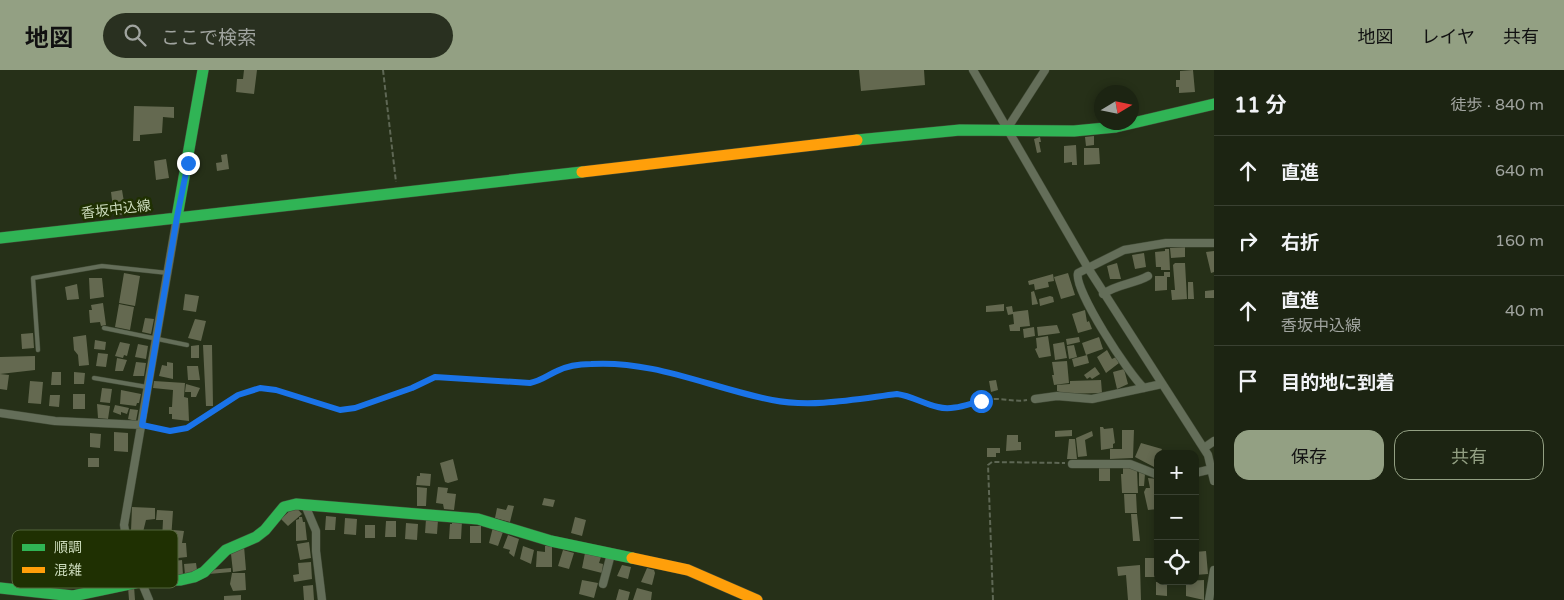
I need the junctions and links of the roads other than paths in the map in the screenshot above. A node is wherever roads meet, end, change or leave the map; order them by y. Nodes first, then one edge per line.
1 (203, 70) edge
2 (973, 70) edge
3 (1044, 70) edge
4 (1214, 104) edge
5 (1007, 129) junction
6 (177, 217) junction
7 (0, 238) edge
8 (1214, 243) edge
9 (1088, 268) junction
10 (168, 273) junction
11 (1148, 276) dead end
12 (1103, 294) junction
13 (104, 328) dead end
14 (155, 338) junction
15 (187, 345) dead end
16 (38, 350) dead end
17 (94, 378) dead end
18 (1162, 384) junction
19 (147, 387) junction
20 (1144, 388) junction
21 (1035, 399) road end
22 (0, 413) edge
23 (142, 425) junction
24 (1214, 441) edge
25 (1204, 448) junction
26 (1072, 464) road end
27 (1212, 469) junction
28 (1199, 472) edge
29 (1154, 473) edge
30 (1214, 481) edge
31 (305, 505) junction
32 (125, 530) edge
33 (611, 554) junction
34 (1214, 570) edge
35 (178, 578) edge
36 (603, 584) dead end
37 (0, 588) edge
38 (109, 588) edge
39 (144, 588) edge
40 (149, 600) edge
41 (322, 600) edge
42 (757, 600) edge
43 (1209, 600) edge

1 - 6 street
2 - 5 street
3 - 5 street
4 - 5 street, 香坂中込線
5 - 6 street, 香坂中込線
5 - 9 street
6 - 7 street, 香坂中込線
6 - 10 street
8 - 9 street
9 - 12 street
9 - 20 street
10 - 14 street
10 - 16 lane
11 - 12 street
12 - 18 street
13 - 14 lane
14 - 15 lane
14 - 19 street
17 - 19 lane
18 - 20 street
18 - 25 street
19 - 23 street
20 - 21 street
22 - 23 street
23 - 32 street
24 - 25 street
25 - 27 street
26 - 29 street
27 - 28 street
27 - 30 street
31 - 33 street
31 - 35 street
31 - 41 street
33 - 36 street
33 - 42 street
34 - 43 street
37 - 38 street
39 - 40 street

